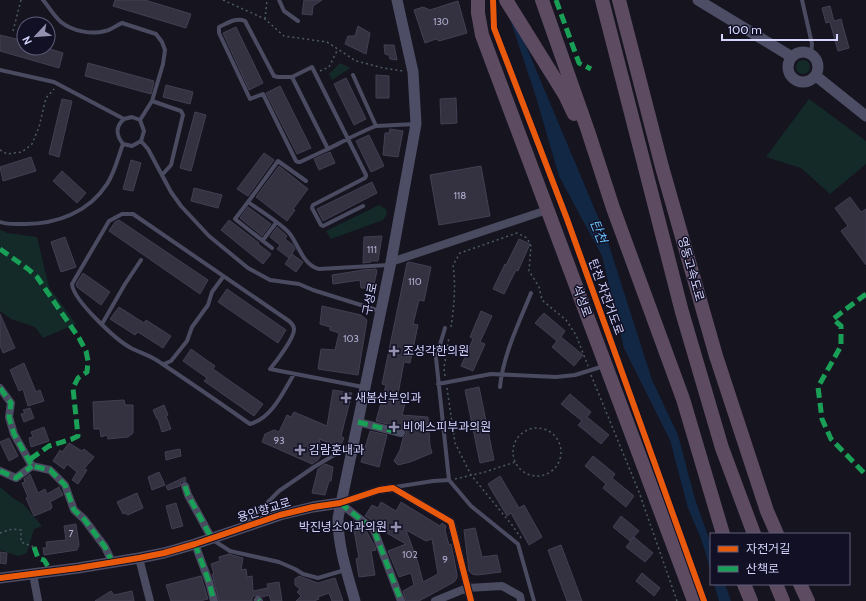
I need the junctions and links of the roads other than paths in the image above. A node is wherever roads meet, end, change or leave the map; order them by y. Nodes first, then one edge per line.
1 (43, 0) edge
2 (279, 0) edge
3 (397, 0) edge
4 (469, 0) edge
5 (478, 0) edge
6 (506, 0) edge
7 (542, 0) edge
8 (602, 0) edge
9 (620, 0) edge
10 (698, 0) edge
11 (802, 0) edge
12 (298, 21) dead end
13 (482, 35) junction
14 (811, 54) junction
15 (792, 58) junction
16 (0, 70) edge
17 (353, 76) dead end
18 (816, 76) junction
19 (292, 77) junction
20 (152, 101) junction
21 (866, 116) edge
22 (124, 119) junction
23 (140, 120) junction
24 (416, 124) junction
25 (376, 126) junction
26 (348, 139) junction
27 (141, 141) junction
28 (123, 144) junction
29 (328, 149) junction
30 (162, 175) junction
31 (306, 181) dead end
32 (248, 202) junction
33 (363, 206) dead end
34 (613, 208) junction
35 (547, 210) junction
36 (0, 222) edge
37 (276, 223) junction
38 (263, 240) junction
39 (272, 248) dead end
40 (141, 260) dead end
41 (390, 264) junction
42 (223, 277) junction
43 (531, 293) dead end
44 (381, 312) junction
45 (102, 324) junction
46 (445, 328) dead end
47 (164, 364) junction
48 (606, 366) junction
49 (294, 374) junction
50 (501, 375) junction
51 (438, 384) junction
52 (500, 387) dead end
53 (0, 388) edge
54 (366, 388) junction
55 (358, 422) junction
56 (401, 434) dead end
57 (353, 444) junction
58 (32, 466) junction
59 (0, 471) edge
60 (449, 480) junction
61 (185, 486) dead end
62 (393, 488) junction
63 (340, 503) junction
64 (243, 527) junction
65 (723, 533) edge
66 (754, 533) edge
67 (777, 533) edge
68 (212, 539) junction
69 (196, 544) junction
70 (138, 558) junction
71 (112, 562) junction
72 (346, 570) junction
73 (34, 574) junction
74 (0, 578) edge
75 (744, 585) edge
76 (776, 585) edge
77 (800, 585) edge
78 (467, 588) junction
79 (38, 601) edge
80 (150, 601) edge
81 (214, 601) edge
82 (355, 601) edge
83 (401, 601) edge
84 (435, 601) edge
85 (471, 601) edge
86 (521, 601) edge
87 (534, 601) edge
88 (694, 601) edge
89 (751, 601) edge
90 (783, 601) edge
91 (808, 601) edge

1 - 20 lane
2 - 12 lane
3 - 24 street, 구성로
4 - 13 highway
5 - 13 highway, 석성로
6 - 34 highway
7 - 34 highway
8 - 66 highway, 영동고속도로
9 - 67 highway, 영동고속도로
10 - 15 street
11 - 14 lane
13 - 35 highway, 석성로
14 - 15 street
14 - 18 street
15 - 18 street
16 - 22 lane
17 - 25 lane
18 - 21 street
19 - 26 lane
19 - 29 lane
19 - 29 lane
20 - 23 lane
20 - 30 lane
22 - 23 lane
22 - 28 lane
23 - 27 lane
24 - 25 lane
24 - 41 street, 구성로
25 - 26 lane
26 - 29 lane
26 - 33 lane
27 - 28 lane
27 - 30 lane
28 - 36 lane
30 - 44 lane
31 - 32 lane
32 - 37 lane
32 - 38 lane
34 - 65 highway
35 - 41 street
35 - 48 highway, 석성로
37 - 38 lane
37 - 41 lane
38 - 39 lane
40 - 45 lane
41 - 44 street, 구성로
42 - 45 lane
42 - 47 lane
42 - 49 lane
43 - 50 lane
44 - 54 street, 구성로
45 - 47 lane
46 - 51 lane
47 - 49 lane
48 - 50 lane
48 - 88 highway, 석성로
49 - 54 lane
50 - 51 lane
50 - 52 lane
51 - 60 lane
53 - 58 street
54 - 55 street, 구성로
55 - 56 street
55 - 57 street, 구성로
57 - 63 street, 구성로
57 - 64 lane
58 - 59 street
58 - 71 street
60 - 62 lane
60 - 87 lane
61 - 68 street
62 - 63 street
62 - 78 street
63 - 64 street, 용인향교로
63 - 72 street, 구성로
63 - 83 street
64 - 68 street, 용인향교로
68 - 69 street, 용인향교로
68 - 72 lane
69 - 70 street, 용인향교로
69 - 81 street
70 - 71 street, 용인향교로
70 - 80 street
71 - 73 street, 용인향교로
72 - 82 street, 구성로
73 - 74 street, 용인향교로
73 - 79 street
75 - 89 highway
76 - 90 highway
77 - 91 highway
78 - 84 street
78 - 85 street
78 - 86 street

